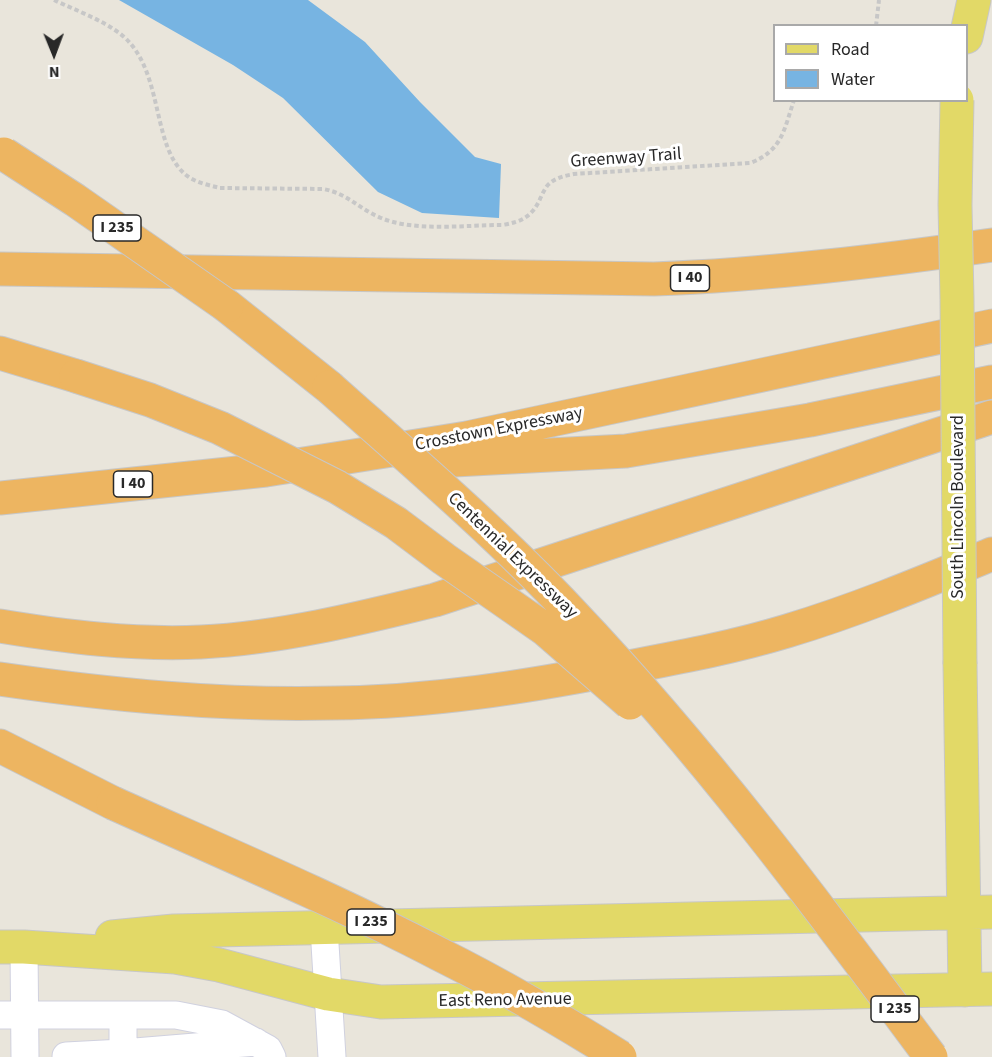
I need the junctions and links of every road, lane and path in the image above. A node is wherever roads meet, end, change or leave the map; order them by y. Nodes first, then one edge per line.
1 (54, 0) edge
2 (879, 0) edge
3 (974, 0) edge
4 (876, 24) edge
5 (968, 28) edge
6 (793, 102) edge
7 (957, 102) edge
8 (2, 152) edge
9 (992, 245) edge
10 (8, 266) edge
11 (992, 326) edge
12 (0, 353) edge
13 (992, 382) edge
14 (992, 417) edge
15 (266, 470) junction
16 (0, 498) edge
17 (992, 554) edge
18 (0, 626) edge
19 (0, 679) edge
20 (0, 746) edge
21 (0, 769) edge
22 (730, 792) junction
23 (113, 803) junction
24 (978, 913) edge
25 (324, 928) junction
26 (12, 947) edge
27 (979, 989) edge
28 (328, 994) junction
29 (13, 1015) edge
30 (123, 1015) junction
31 (264, 1050) edge
32 (123, 1053) junction
33 (66, 1056) edge
34 (25, 1057) edge
35 (332, 1057) edge
36 (621, 1057) edge
37 (931, 1057) edge

1 - 6 path, Greenway Trail
2 - 4 path
3 - 5 main road
7 - 24 main road, South Lincoln Boulevard, bridge
8 - 22 highway, Centennial Expressway / I 235, bridge
9 - 10 highway, I 40
11 - 15 highway, Crosstown Expressway / I 40
12 - 22 highway, bridge
13 - 15 highway
14 - 18 highway
15 - 16 highway, Crosstown Expressway / I 40
17 - 19 highway
20 - 23 highway, I 235
21 - 23 highway
22 - 37 highway, Centennial Expressway / I 235, bridge
23 - 36 highway, I 235, bridge
24 - 25 main road
24 - 27 main road, South Lincoln Boulevard
25 - 26 main road
25 - 28 lane
26 - 28 main road, East Reno Avenue
26 - 29 lane
27 - 28 main road, East Reno Avenue
28 - 35 lane
29 - 30 lane
29 - 34 lane
30 - 31 lane
30 - 32 lane
31 - 32 lane
32 - 33 lane

